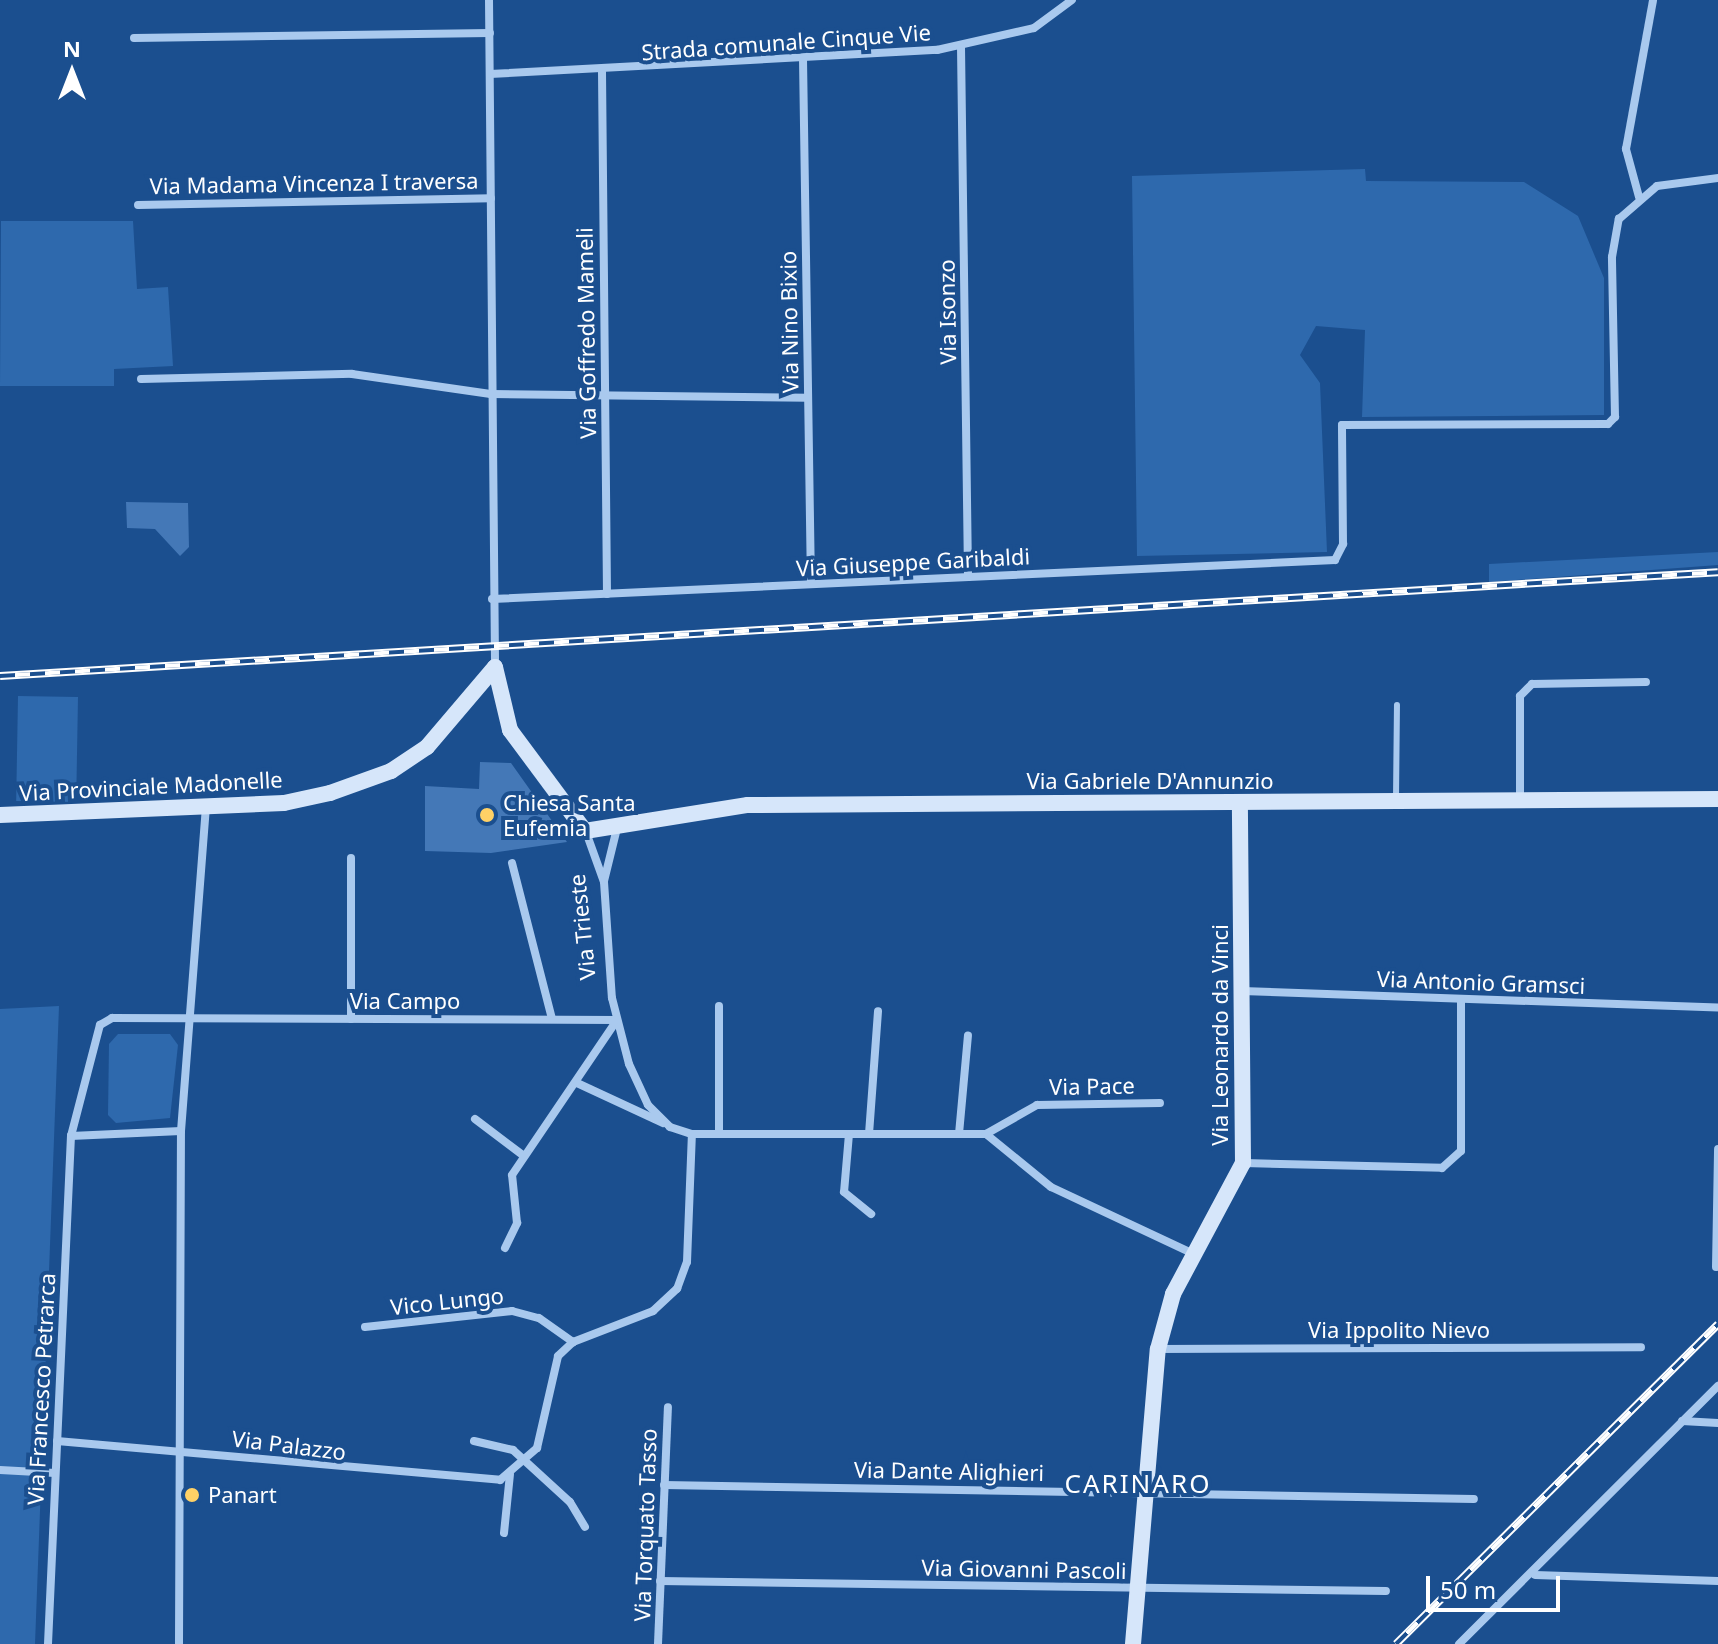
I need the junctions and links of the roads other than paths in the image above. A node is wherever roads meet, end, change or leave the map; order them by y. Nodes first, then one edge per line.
1 (489, 0) edge
2 (1072, 0) edge
3 (1653, 0) edge
4 (490, 33) junction
5 (134, 38) dead end
6 (961, 47) junction
7 (803, 59) junction
8 (602, 72) junction
9 (490, 74) junction
10 (1718, 178) edge
11 (1639, 197) junction
12 (491, 198) junction
13 (138, 205) dead end
14 (141, 379) dead end
15 (491, 394) junction
16 (605, 395) junction
17 (808, 398) junction
18 (968, 577) junction
19 (811, 584) junction
20 (607, 594) junction
21 (492, 599) junction
22 (495, 667) junction
23 (1646, 682) dead end
24 (1397, 705) dead end
25 (1718, 799) edge
26 (1520, 801) junction
27 (1396, 802) junction
28 (1240, 803) junction
29 (206, 807) junction
30 (0, 815) edge
31 (619, 823) junction
32 (585, 831) junction
33 (351, 858) dead end
34 (512, 863) dead end
35 (604, 882) junction
36 (1242, 991) junction
37 (1461, 999) junction
38 (719, 1006) dead end
39 (1718, 1008) edge
40 (878, 1011) dead end
41 (192, 1018) junction
42 (351, 1019) junction
43 (552, 1019) junction
44 (617, 1020) junction
45 (968, 1035) dead end
46 (577, 1083) junction
47 (1160, 1103) dead end
48 (475, 1119) dead end
49 (670, 1127) junction
50 (181, 1131) junction
51 (692, 1134) junction
52 (719, 1134) junction
53 (849, 1134) junction
54 (869, 1134) junction
55 (959, 1134) junction
56 (986, 1134) junction
57 (71, 1136) junction
58 (1718, 1149) edge
59 (524, 1156) junction
60 (1243, 1163) junction
61 (871, 1214) dead end
62 (505, 1248) dead end
63 (1194, 1254) junction
64 (1716, 1267) edge
65 (365, 1327) dead end
66 (573, 1342) junction
67 (1641, 1347) dead end
68 (1158, 1349) junction
69 (1718, 1386) edge
70 (668, 1407) dead end
71 (1682, 1421) junction
72 (1718, 1423) edge
73 (57, 1441) junction
74 (474, 1441) dead end
75 (184, 1451) junction
76 (527, 1463) junction
77 (0, 1470) edge
78 (512, 1472) junction
79 (55, 1473) junction
80 (664, 1485) junction
81 (1144, 1491) junction
82 (1474, 1499) dead end
83 (585, 1527) dead end
84 (504, 1533) dead end
85 (1535, 1575) junction
86 (660, 1581) junction
87 (1718, 1581) edge
88 (1136, 1589) junction
89 (1386, 1591) dead end
90 (48, 1644) edge
91 (179, 1644) edge
92 (658, 1644) edge
93 (1133, 1644) edge
94 (1459, 1644) edge

1 - 4 street
2 - 6 street, Strada comunale Cinque Vie
3 - 11 street
4 - 5 street
4 - 9 street
6 - 7 street, Strada comunale Cinque Vie
6 - 18 street, Via Isonzo
7 - 8 street, Strada comunale Cinque Vie
7 - 17 street, Via Nino Bixio
8 - 9 street, Strada comunale Cinque Vie
8 - 16 street, Via Goffredo Mameli
9 - 12 street
10 - 11 street
11 - 18 street, Via Giuseppe Garibaldi
12 - 13 street, Via Madama Vincenza I traversa
12 - 15 street
14 - 15 street
15 - 16 street
15 - 21 street
16 - 17 street
16 - 20 street, Via Goffredo Mameli
17 - 19 street, Via Nino Bixio
18 - 19 street, Via Giuseppe Garibaldi
19 - 20 street, Via Giuseppe Garibaldi
20 - 21 street, Via Giuseppe Garibaldi
21 - 22 street
22 - 29 street, Via Provinciale Madonelle
22 - 32 street, Via Trieste
23 - 26 street
24 - 27 lane
25 - 26 street, Via Gabriele D'Annunzio
26 - 27 street, Via Gabriele D'Annunzio
27 - 28 street, Via Gabriele D'Annunzio
28 - 31 street, Via Gabriele D'Annunzio
28 - 36 street, Via Leonardo da Vinci
29 - 30 street, Via Provinciale Madonelle
29 - 41 street
31 - 32 street, Via Gabriele D'Annunzio
31 - 35 street
32 - 35 street, Via Trieste
33 - 42 street
34 - 43 street
35 - 44 street, Via Trieste
36 - 37 street, Via Antonio Gramsci
36 - 60 street, Via Leonardo da Vinci
37 - 39 street, Via Antonio Gramsci
37 - 60 street
38 - 52 street
40 - 54 street
41 - 42 street, Via Campo
41 - 50 street
41 - 57 street, Via Campo
42 - 43 street, Via Campo
43 - 44 street, Via Campo
44 - 46 street
44 - 49 street, Via Trieste
45 - 55 street
46 - 49 street
46 - 59 street
47 - 56 street, Via Pace
48 - 59 street
49 - 51 street
50 - 57 street
50 - 75 street
51 - 52 street
51 - 66 street
52 - 53 street
53 - 54 street
53 - 61 street
54 - 55 street
55 - 56 street
56 - 63 street
57 - 73 street, Via Francesco Petrarca
58 - 64 street
59 - 62 street
60 - 63 street, Via Leonardo da Vinci
63 - 68 street, Via Leonardo da Vinci
65 - 66 street, Vico Lungo
66 - 76 street
67 - 68 street, Via Ippolito Nievo
68 - 81 street, Via Leonardo da Vinci
69 - 71 street
70 - 80 street, Via Torquato Tasso
71 - 72 street
71 - 85 street
73 - 75 street, Via Palazzo
73 - 79 street, Via Francesco Petrarca
74 - 76 street
75 - 78 street, Via Palazzo
75 - 91 street
76 - 78 street
76 - 83 street
77 - 79 street
78 - 84 street
79 - 90 street, Via Francesco Petrarca
80 - 81 street, Via Dante Alighieri
80 - 86 street, Via Torquato Tasso
81 - 82 street, Via Dante Alighieri
81 - 88 street, Via Leonardo da Vinci
85 - 87 street
85 - 94 street
86 - 88 street, Via Giovanni Pascoli
86 - 92 street, Via Torquato Tasso
88 - 89 street, Via Giovanni Pascoli
88 - 93 street, Via Leonardo da Vinci

